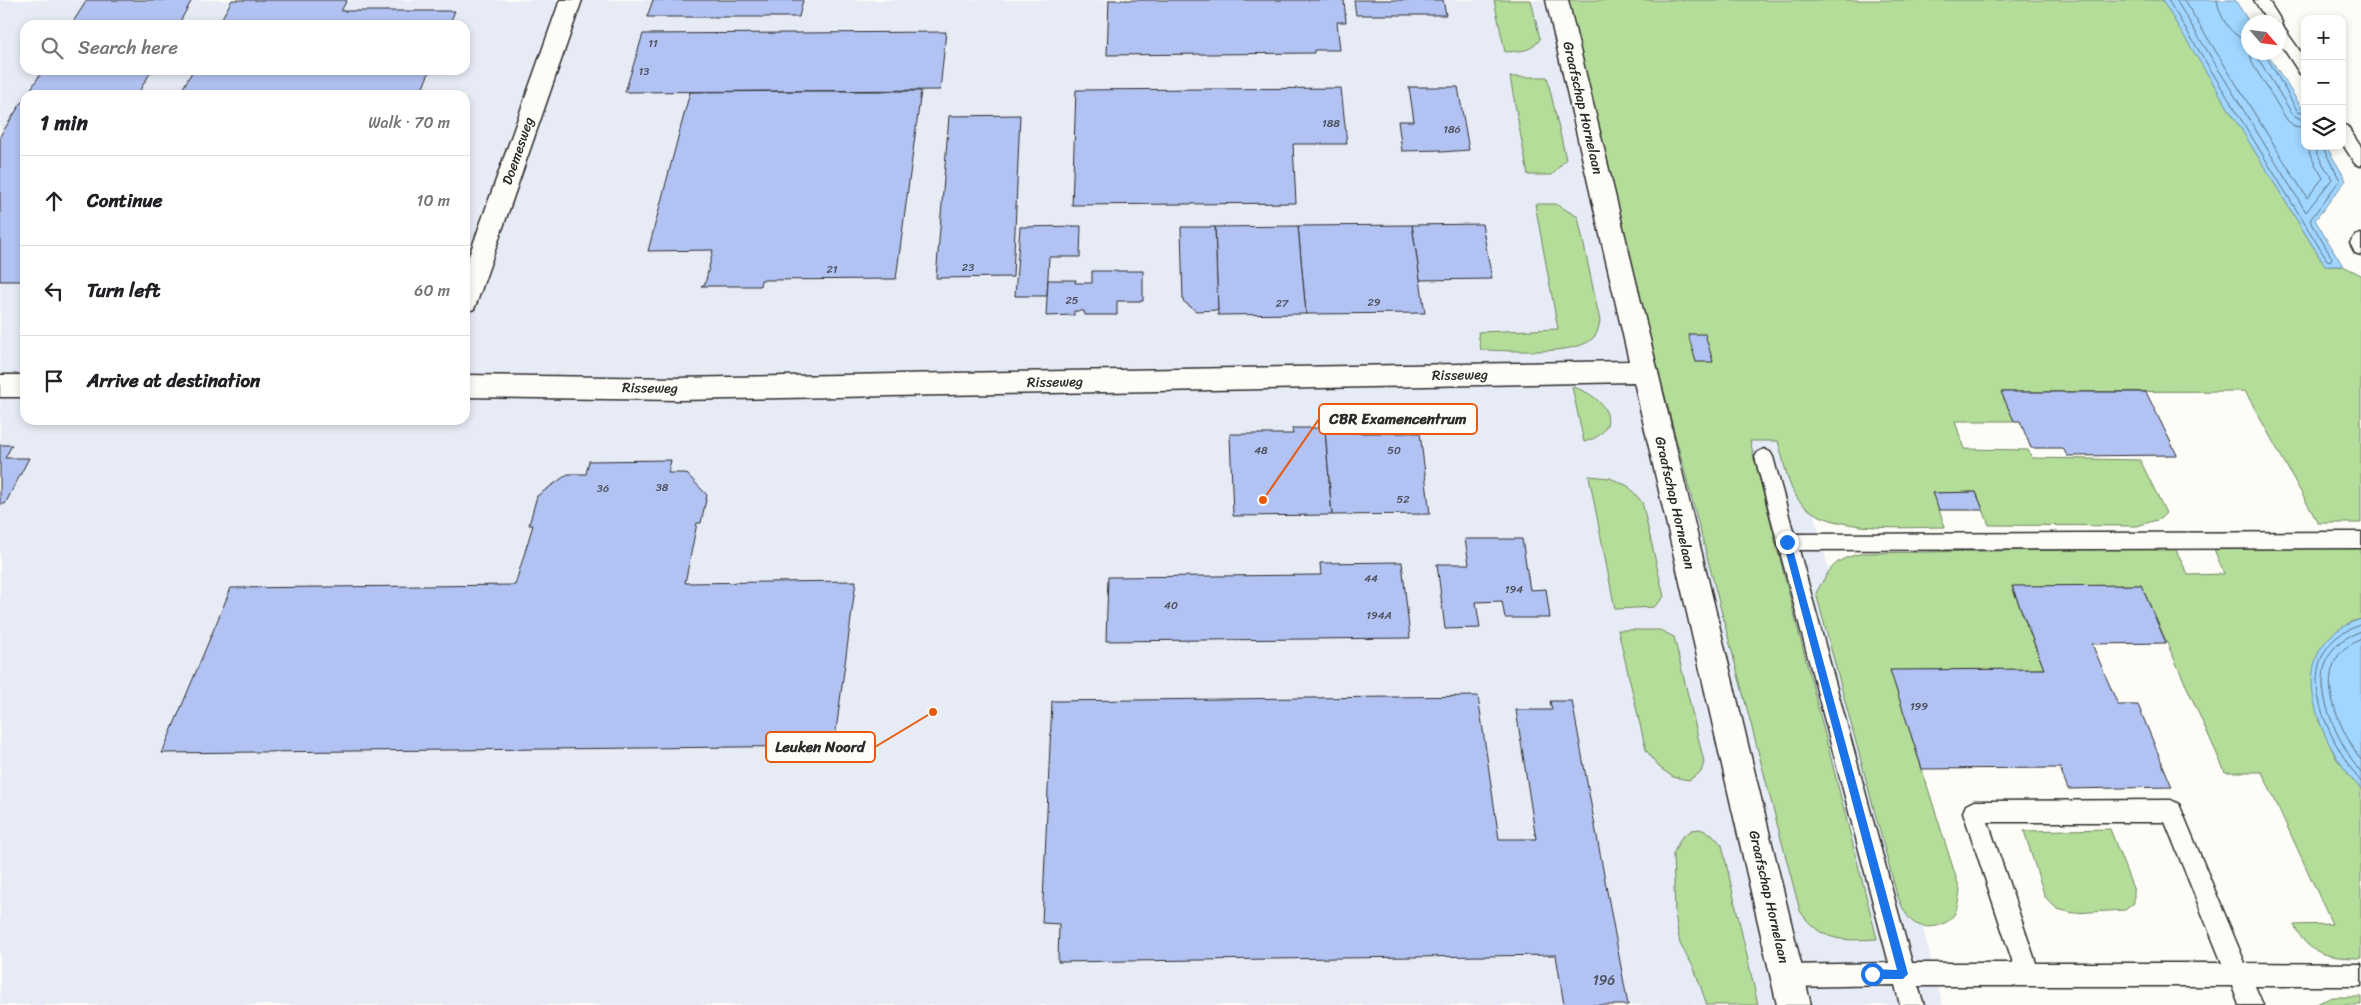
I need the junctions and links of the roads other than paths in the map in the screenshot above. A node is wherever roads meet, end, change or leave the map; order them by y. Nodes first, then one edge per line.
1 (571, 0) edge
2 (1557, 0) edge
3 (2261, 0) edge
4 (2271, 15) edge
5 (2286, 40) edge
6 (2301, 64) edge
7 (2346, 136) edge
8 (2361, 160) edge
9 (2361, 240) edge
10 (2361, 248) edge
11 (470, 288) edge
12 (1644, 371) junction
13 (0, 386) edge
14 (20, 386) edge
15 (470, 386) edge
16 (1764, 457) dead end
17 (2361, 540) edge
18 (1787, 542) junction
19 (1903, 974) junction
20 (2028, 974) junction
21 (2238, 975) junction
22 (2361, 975) edge
23 (1787, 976) junction
24 (1794, 1005) edge
25 (1912, 1005) edge
26 (2251, 1005) edge

1 - 11 street, Doemesweg
2 - 12 street, Graafschap Hornelaan
3 - 4 lane
5 - 6 lane
7 - 8 lane
9 - 10 lane
12 - 15 street, Risseweg
12 - 23 street, Graafschap Hornelaan
13 - 14 street
16 - 18 lane
17 - 18 lane
18 - 19 lane
19 - 20 lane
19 - 23 lane
19 - 25 lane
20 - 21 lane
20 - 21 lane
21 - 22 lane
21 - 26 lane
23 - 24 street, Graafschap Hornelaan

